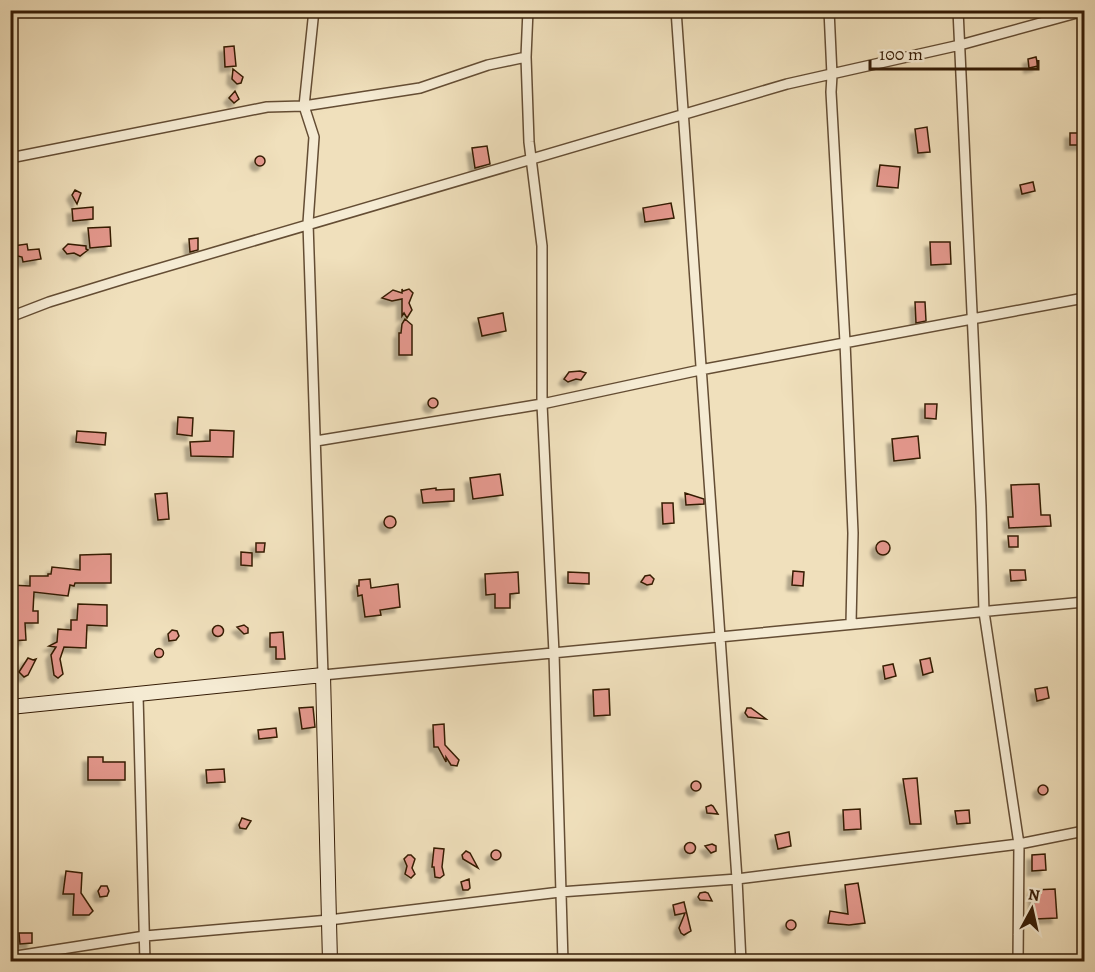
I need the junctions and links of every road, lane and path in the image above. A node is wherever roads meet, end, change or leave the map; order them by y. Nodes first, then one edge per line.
1 (314, 10) edge
2 (528, 10) edge
3 (676, 10) edge
4 (829, 10) edge
5 (958, 10) edge
6 (1084, 11) edge
7 (960, 45) junction
8 (525, 57) junction
9 (832, 75) junction
10 (304, 106) junction
11 (684, 113) junction
12 (10, 158) edge
13 (532, 158) junction
14 (308, 223) junction
15 (1084, 298) edge
16 (10, 317) edge
17 (971, 321) junction
18 (845, 342) junction
19 (700, 370) junction
20 (542, 404) junction
21 (316, 441) junction
22 (1084, 602) edge
23 (984, 612) junction
24 (851, 624) junction
25 (720, 637) junction
26 (554, 652) junction
27 (323, 675) junction
28 (138, 695) junction
29 (10, 707) edge
30 (1084, 831) edge
31 (1019, 844) junction
32 (737, 879) junction
33 (560, 892) junction
34 (329, 920) junction
35 (145, 936) junction
36 (10, 957) edge
37 (145, 962) edge
38 (330, 962) edge
39 (563, 962) edge
40 (741, 962) edge
41 (1018, 962) edge

1 - 10 street
2 - 8 street
3 - 11 street
4 - 9 street
5 - 7 street
6 - 7 street
7 - 9 street
7 - 17 street
8 - 10 street
8 - 13 street
9 - 11 street
9 - 18 street
10 - 12 street
10 - 14 street
11 - 13 street
11 - 19 street
13 - 14 street
13 - 20 street
14 - 16 street
14 - 21 street
15 - 17 street
17 - 18 street
17 - 23 street
18 - 19 street
18 - 24 street
19 - 20 street
19 - 25 street
20 - 21 street
20 - 26 street
21 - 27 street
22 - 23 street
23 - 24 street
23 - 31 street
24 - 25 street
25 - 26 street
25 - 32 street
26 - 27 street
26 - 33 street
27 - 28 street
27 - 34 street
28 - 29 street
28 - 35 street
30 - 31 street
31 - 32 street
31 - 41 street
32 - 33 street
32 - 40 street
33 - 34 street
33 - 39 street
34 - 35 street
34 - 38 street
35 - 36 street
35 - 37 street

